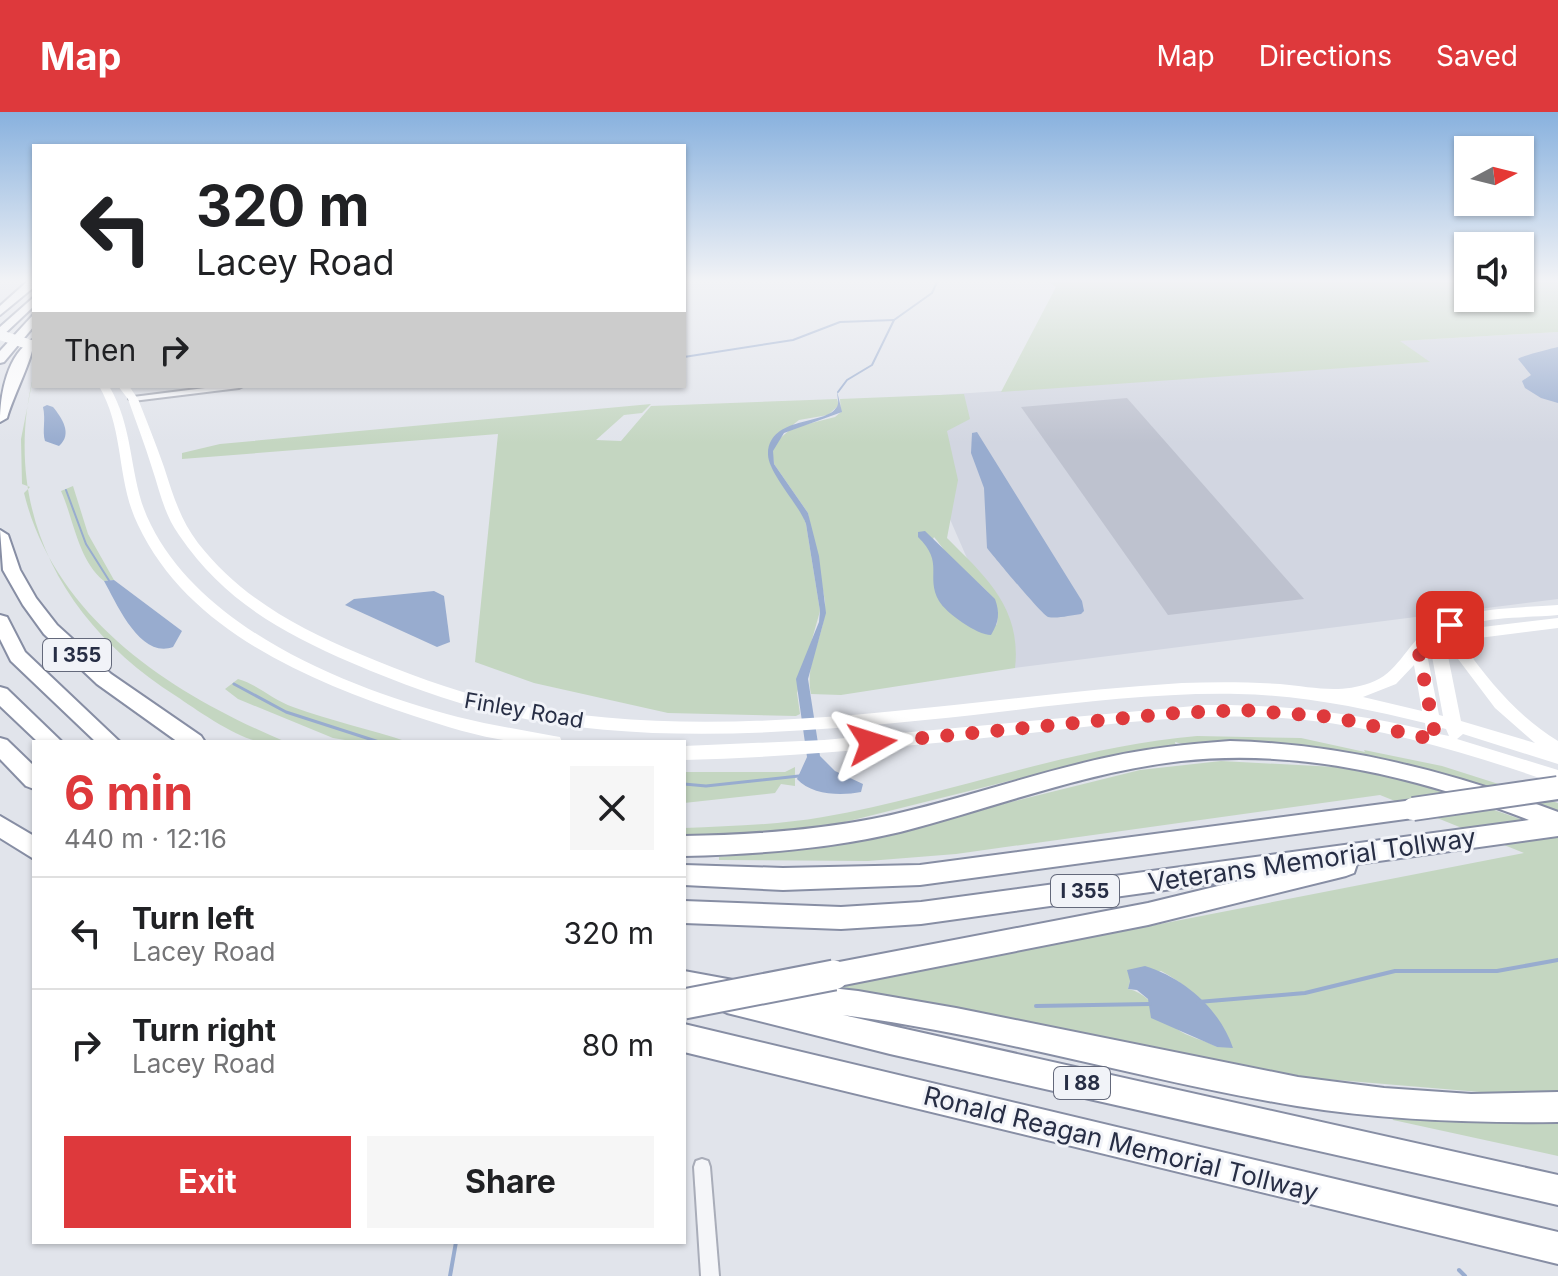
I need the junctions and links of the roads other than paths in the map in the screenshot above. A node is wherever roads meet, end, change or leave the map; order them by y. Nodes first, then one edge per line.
1 (1, 334) edge
2 (20, 334) edge
3 (32, 342) edge
4 (32, 345) edge
5 (0, 359) edge
6 (105, 388) edge
7 (202, 388) edge
8 (128, 392) edge
9 (0, 418) edge
10 (0, 535) edge
11 (1558, 610) edge
12 (0, 621) edge
13 (1558, 623) edge
14 (1466, 634) junction
15 (1418, 648) junction
16 (0, 694) edge
17 (1325, 696) junction
18 (1432, 720) junction
19 (1454, 726) junction
20 (49, 740) edge
21 (107, 740) edge
22 (191, 740) edge
23 (544, 740) edge
24 (1436, 740) junction
25 (0, 746) edge
26 (1458, 746) junction
27 (1558, 749) edge
28 (686, 753) edge
29 (1558, 757) edge
30 (1558, 777) edge
31 (32, 778) edge
32 (1558, 788) edge
33 (1558, 824) edge
34 (0, 826) edge
35 (1439, 843) junction
36 (686, 846) edge
37 (32, 848) edge
38 (686, 875) edge
39 (686, 912) edge
40 (686, 987) edge
41 (686, 988) edge
42 (686, 1004) edge
43 (686, 1038) edge
44 (1558, 1107) edge
45 (702, 1167) dead end
46 (1558, 1190) edge
47 (1558, 1248) edge
48 (710, 1276) edge

1 - 3 main road, bridge
2 - 5 highway
4 - 9 highway
6 - 23 main road, Finley Road
7 - 8 street
8 - 17 main road, Finley Road
10 - 22 highway, I 355
11 - 15 main road
12 - 21 highway, I 355
13 - 14 main road
14 - 19 main road
14 - 27 main road
15 - 17 main road
15 - 18 main road
16 - 20 highway
17 - 18 main road, Finley Road
18 - 19 main road, Finley Road
18 - 24 main road
19 - 26 main road
19 - 29 main road, Finley Road
24 - 26 main road
24 - 28 main road
25 - 31 highway
26 - 30 main road
32 - 38 highway, Veterans Memorial Tollway / I 355, bridge
33 - 35 highway, Veterans Memorial Tollway / I 355
33 - 36 highway
34 - 37 highway
35 - 39 highway, Veterans Memorial Tollway / I 355
35 - 42 highway, bridge
40 - 44 highway
41 - 46 highway, Ronald Reagan Memorial Tollway / I 88
43 - 47 highway, Ronald Reagan Memorial Tollway / I 88
45 - 48 street

